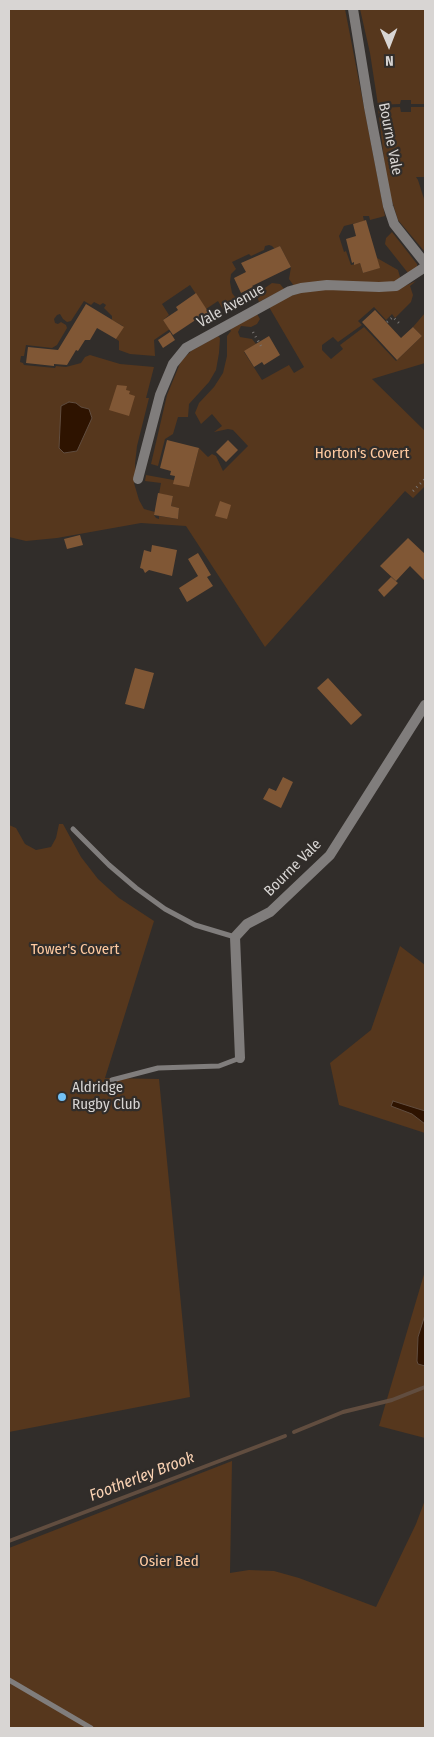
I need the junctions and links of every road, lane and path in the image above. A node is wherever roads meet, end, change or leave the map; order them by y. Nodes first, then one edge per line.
1 (353, 9) edge
2 (425, 263) edge
3 (425, 267) edge
4 (387, 322) dead end
5 (401, 325) dead end
6 (253, 332) dead end
7 (261, 346) dead end
8 (138, 479) dead end
9 (425, 479) edge
10 (413, 491) dead end
11 (425, 705) edge
12 (73, 829) dead end
13 (235, 937) junction
14 (240, 1058) joint
15 (112, 1080) dead end
16 (9, 1680) edge
17 (90, 1728) edge

1 - 2 street, Bourne Vale
3 - 8 street, Vale Avenue
4 - 5 path
6 - 7 path
9 - 10 path
11 - 13 street, Bourne Vale
12 - 13 lane
13 - 14 street
14 - 15 lane
16 - 17 lane

